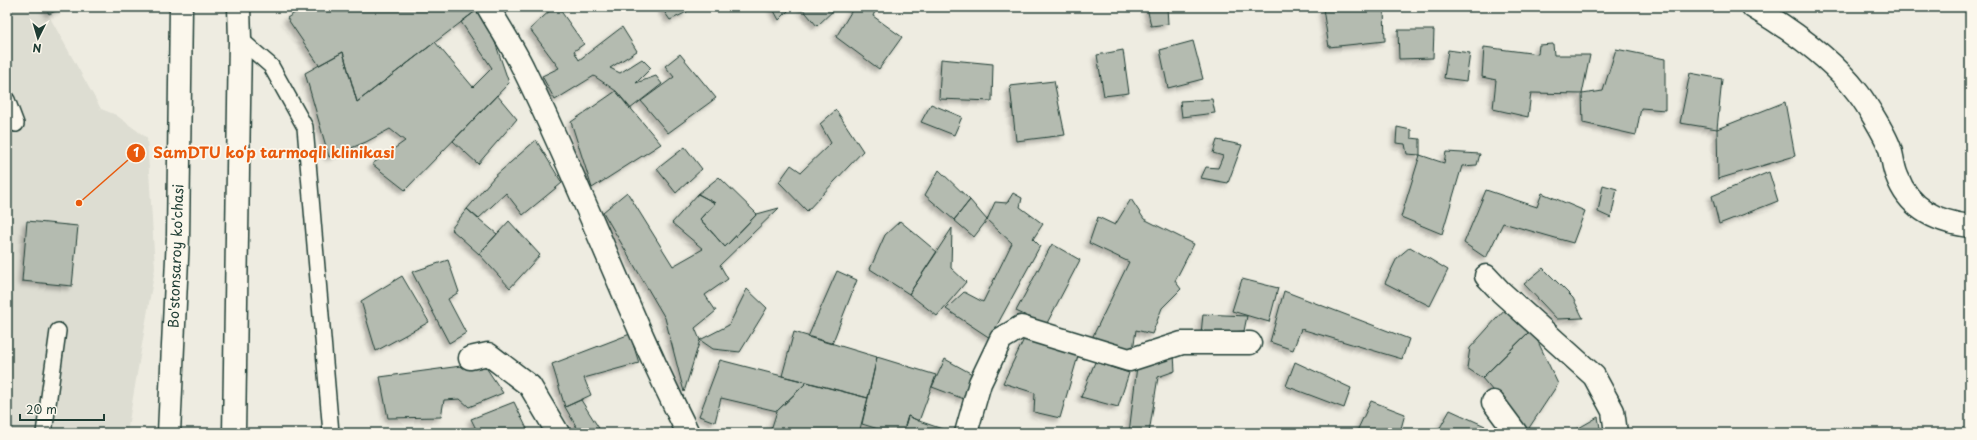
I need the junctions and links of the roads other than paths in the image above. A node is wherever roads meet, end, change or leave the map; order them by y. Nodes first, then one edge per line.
1 (181, 7) edge
2 (238, 7) edge
3 (488, 7) edge
4 (1753, 7) edge
5 (240, 39) junction
6 (7, 100) edge
7 (16, 124) dead end
8 (1970, 226) edge
9 (1486, 276) dead end
10 (58, 331) dead end
11 (1250, 344) dead end
12 (470, 358) dead end
13 (1493, 402) dead end
14 (44, 433) edge
15 (169, 433) edge
16 (234, 433) edge
17 (331, 433) edge
18 (558, 433) edge
19 (688, 433) edge
20 (966, 433) edge
21 (1516, 433) edge
22 (1616, 433) edge

1 - 15 street, Bo'stonsaroy ko'chasi
2 - 5 street
3 - 19 street
4 - 8 street
5 - 16 street
5 - 17 lane
6 - 7 lane
9 - 22 street
10 - 14 lane
11 - 20 street
12 - 18 street
13 - 21 street

